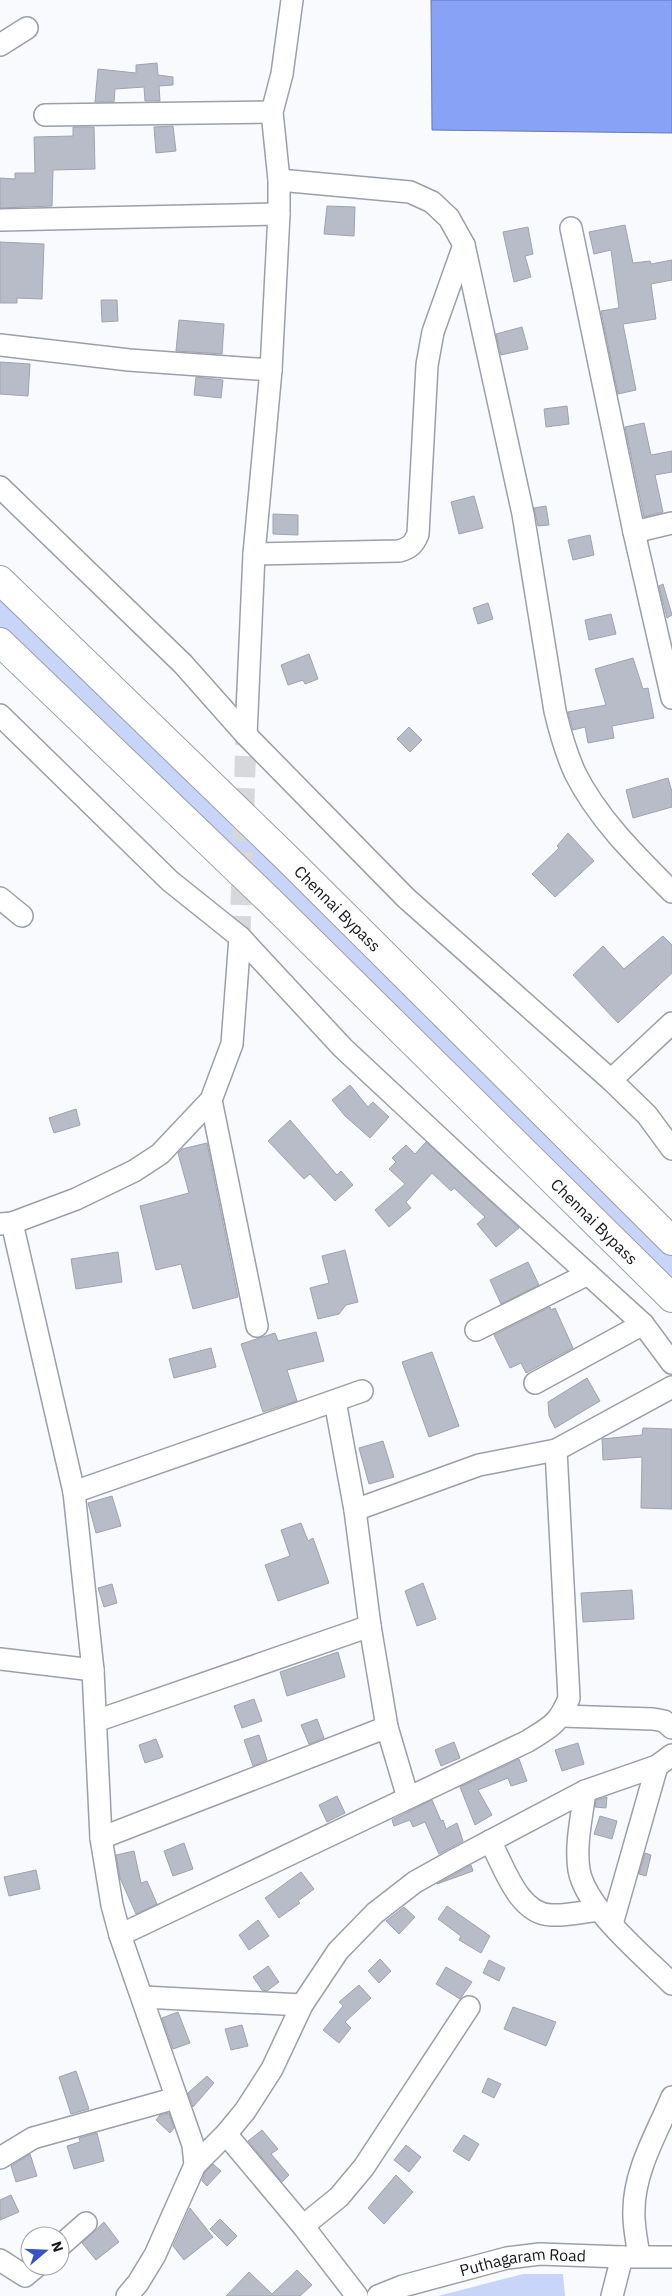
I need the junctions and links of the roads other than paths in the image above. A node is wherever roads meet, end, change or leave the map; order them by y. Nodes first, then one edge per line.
1 (292, 0) edge
2 (27, 28) dead end
3 (0, 45) edge
4 (272, 112) junction
5 (45, 115) dead end
6 (279, 180) junction
7 (279, 214) junction
8 (0, 220) edge
9 (571, 228) dead end
10 (464, 245) junction
11 (0, 345) edge
12 (271, 370) junction
13 (0, 487) edge
14 (672, 523) edge
15 (634, 532) junction
16 (254, 554) junction
17 (0, 580) edge
18 (0, 642) edge
19 (672, 698) edge
20 (0, 715) edge
21 (246, 735) junction
22 (672, 892) edge
23 (0, 898) edge
24 (22, 916) dead end
25 (240, 937) junction
26 (672, 1023) edge
27 (611, 1080) junction
28 (211, 1100) junction
29 (672, 1149) edge
30 (6, 1223) edge
31 (672, 1241) edge
32 (588, 1274) junction
33 (672, 1298) edge
34 (643, 1324) junction
35 (257, 1326) dead end
36 (476, 1330) dead end
37 (672, 1363) edge
38 (535, 1383) dead end
39 (672, 1387) edge
40 (362, 1391) dead end
41 (335, 1401) junction
42 (556, 1450) junction
43 (74, 1492) junction
44 (356, 1510) junction
45 (370, 1626) junction
46 (0, 1659) edge
47 (93, 1670) junction
48 (562, 1716) junction
49 (96, 1721) junction
50 (387, 1727) junction
51 (672, 1728) edge
52 (665, 1761) edge
53 (585, 1790) junction
54 (408, 1798) junction
55 (101, 1838) junction
56 (490, 1841) junction
57 (605, 1917) junction
58 (120, 1935) junction
59 (672, 1984) edge
60 (143, 1997) junction
61 (302, 2005) junction
62 (469, 2007) dead end
63 (672, 2097) edge
64 (176, 2098) junction
65 (226, 2134) junction
66 (0, 2158) edge
67 (195, 2165) junction
68 (86, 2223) dead end
69 (303, 2226) junction
70 (70, 2237) edge
71 (631, 2257) junction
72 (672, 2257) edge
73 (0, 2260) edge
74 (20, 2273) edge
75 (406, 2291) edge
76 (128, 2296) edge
77 (357, 2296) edge
78 (378, 2296) edge
79 (612, 2296) edge

1 - 4 street
2 - 3 street
4 - 5 street
4 - 6 street
6 - 7 street
6 - 10 street
7 - 8 street
7 - 12 street
9 - 15 street
10 - 16 street
10 - 22 street
11 - 12 street
12 - 16 street
13 - 21 street
14 - 15 street
15 - 19 street
16 - 21 street
17 - 31 highway, Chennai Bypass
18 - 33 highway, Chennai Bypass
20 - 25 street
21 - 27 street
23 - 24 street
25 - 28 street
25 - 32 street
26 - 27 street
27 - 29 street
28 - 30 street
28 - 35 street
30 - 43 street
32 - 34 street
32 - 36 street
34 - 37 street
34 - 38 street
39 - 42 street
40 - 41 street
41 - 43 street
41 - 44 street
42 - 44 street
42 - 48 street
43 - 47 street
44 - 45 street
45 - 49 street
45 - 50 street
46 - 47 street
47 - 49 street
48 - 51 street
48 - 54 street
49 - 55 street
50 - 54 street
50 - 55 street
52 - 53 street
52 - 57 street
53 - 56 street
53 - 57 street
54 - 58 street
55 - 58 street
56 - 57 street
56 - 61 street
57 - 59 street
58 - 60 street
60 - 61 street
60 - 64 street
61 - 65 street
62 - 69 street
63 - 71 street
64 - 66 street
64 - 67 street
65 - 67 street
65 - 69 street
67 - 76 street
68 - 70 street
69 - 77 street
71 - 72 street, Puthagaram Road
71 - 75 street, Puthagaram Road
71 - 79 street
73 - 74 street
75 - 78 street, Puthagaram Road

